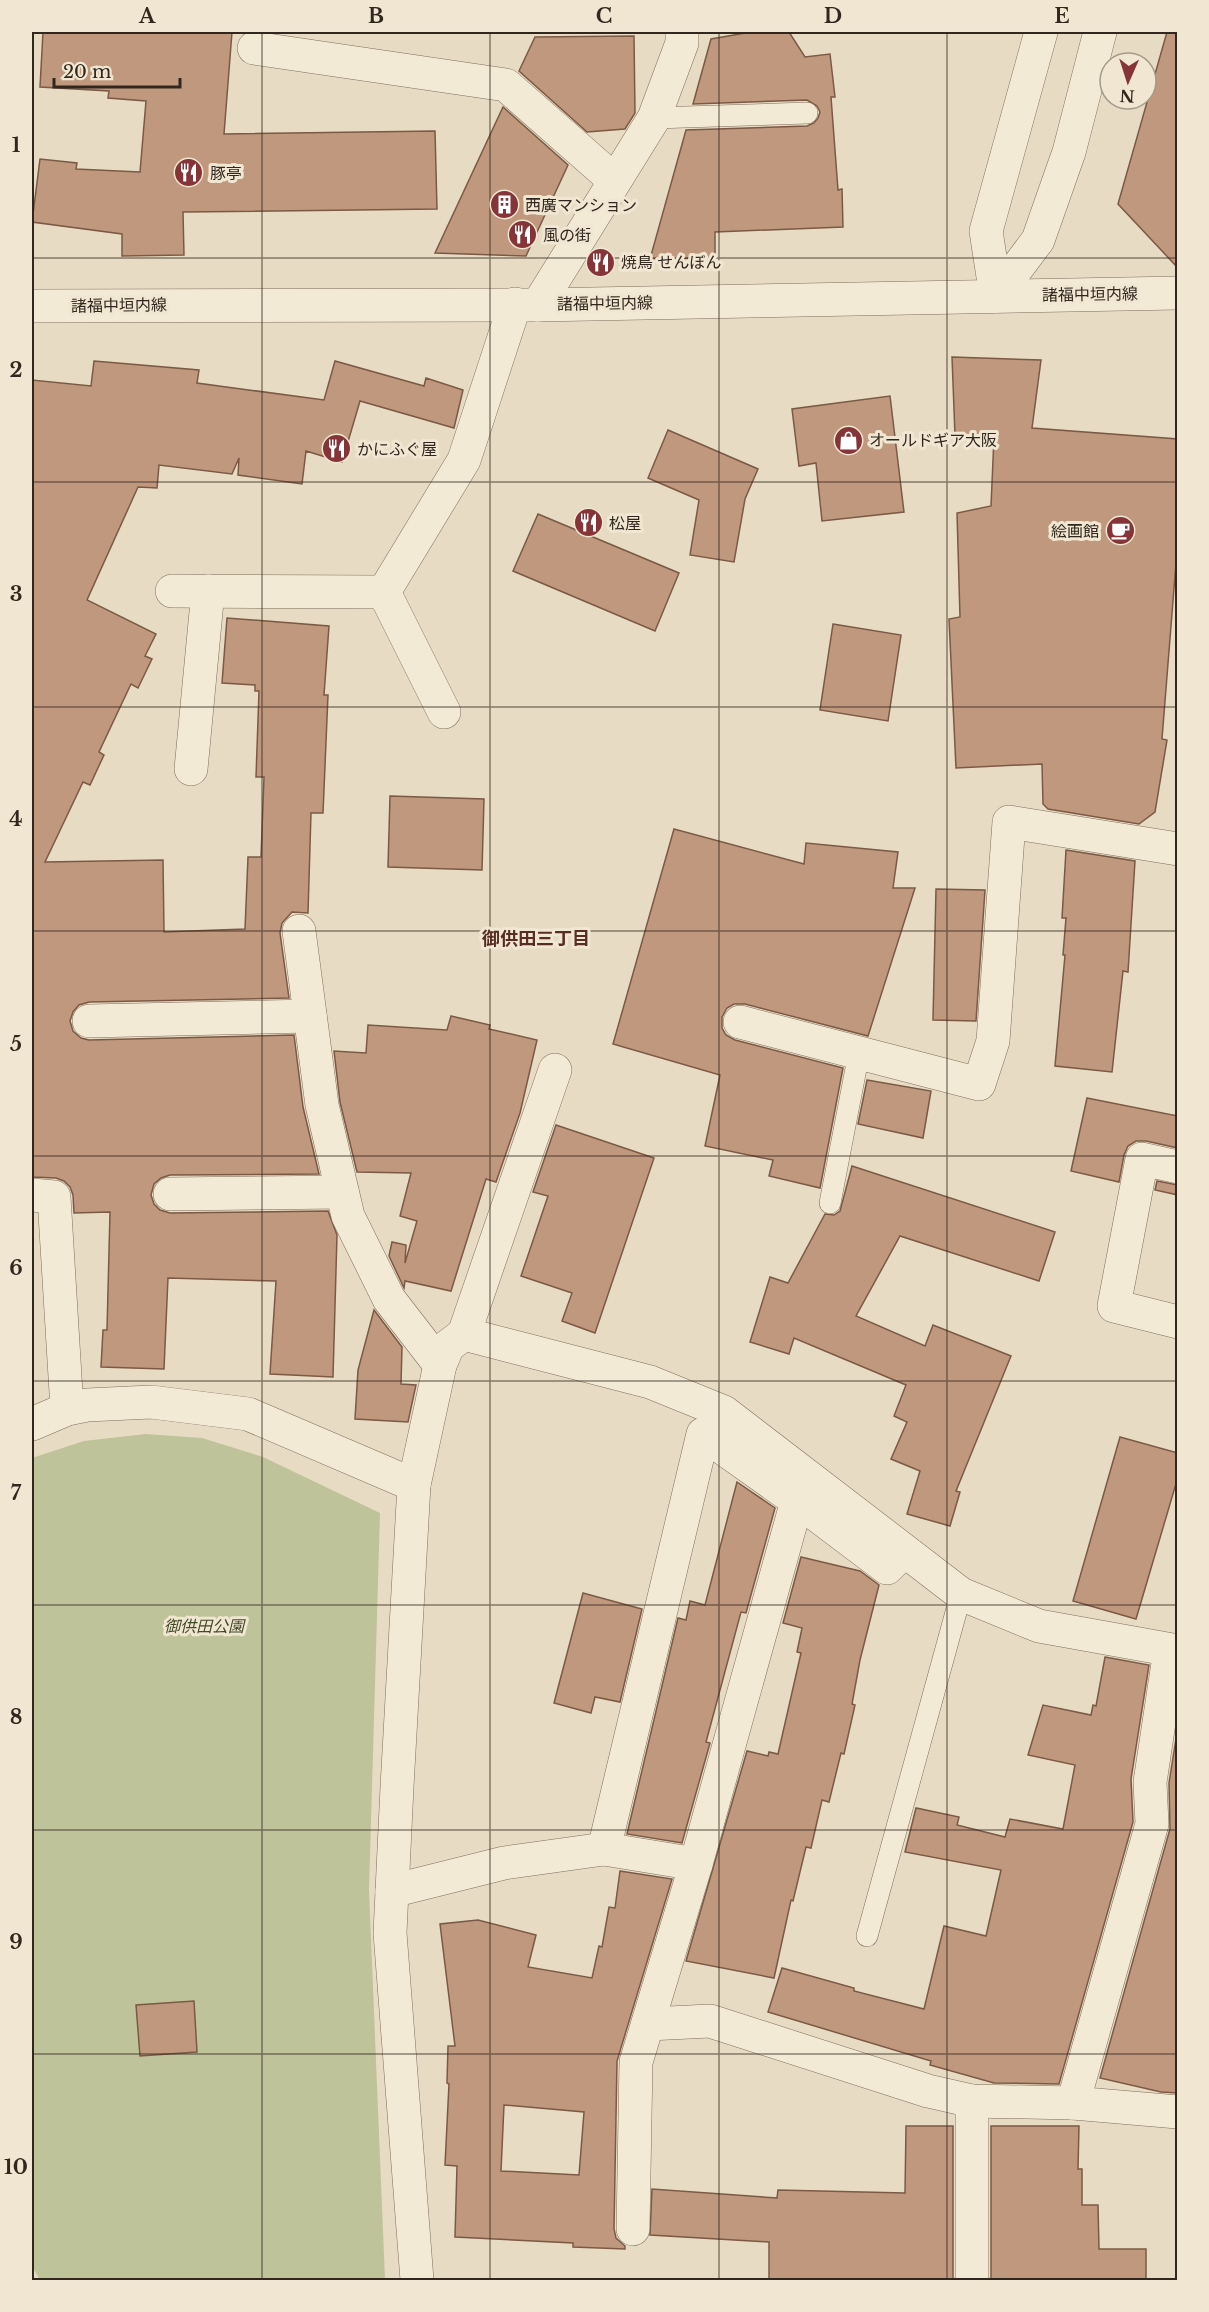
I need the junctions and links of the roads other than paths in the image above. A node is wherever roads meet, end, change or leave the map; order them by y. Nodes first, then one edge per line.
1 (682, 32) edge
2 (1041, 32) edge
3 (1100, 32) edge
4 (254, 48) dead end
5 (807, 113) dead end
6 (654, 118) junction
7 (614, 180) junction
8 (1178, 293) edge
9 (996, 296) junction
10 (526, 305) junction
11 (32, 306) edge
12 (172, 591) dead end
13 (208, 591) junction
14 (384, 592) junction
15 (444, 712) dead end
16 (191, 769) dead end
17 (1178, 849) edge
18 (299, 931) dead end
19 (310, 1016) junction
20 (88, 1021) dead end
21 (740, 1022) dead end
22 (859, 1053) junction
23 (555, 1070) dead end
24 (1178, 1167) edge
25 (342, 1192) junction
26 (170, 1194) dead end
27 (32, 1195) edge
28 (830, 1203) dead end
29 (1178, 1322) edge
30 (464, 1334) junction
31 (440, 1365) junction
32 (67, 1409) junction
33 (32, 1424) edge
34 (414, 1485) junction
35 (797, 1501) junction
36 (904, 1551) junction
37 (961, 1594) junction
38 (1174, 1650) edge
39 (1164, 1784) edge
40 (604, 1849) junction
41 (696, 1864) junction
42 (392, 1891) junction
43 (867, 1936) dead end
44 (648, 2024) junction
45 (972, 2101) junction
46 (1073, 2103) junction
47 (1178, 2112) edge
48 (633, 2229) dead end
49 (417, 2280) edge
50 (972, 2280) edge

1 - 6 street
2 - 9 street
3 - 9 street
4 - 7 street
5 - 6 lane
6 - 7 street
7 - 10 street
8 - 9 street, 諸福中垣内線
9 - 10 street, 諸福中垣内線
10 - 11 street, 諸福中垣内線
10 - 14 street
12 - 13 street
13 - 14 street
13 - 16 street
14 - 15 street
17 - 22 street
18 - 19 street
19 - 20 street
19 - 25 street
21 - 22 street
22 - 28 lane
23 - 30 street
24 - 29 street
25 - 26 street
25 - 31 street
27 - 32 street
30 - 31 street
30 - 36 street
31 - 34 street
32 - 33 street
32 - 34 street
34 - 42 street
35 - 36 street
35 - 40 street
35 - 41 street
36 - 37 street
37 - 38 street
37 - 43 lane
38 - 39 street
39 - 46 street
40 - 41 street
40 - 42 street
41 - 44 street
42 - 49 street
44 - 45 street
44 - 48 street
45 - 46 street
45 - 50 street
46 - 47 street

